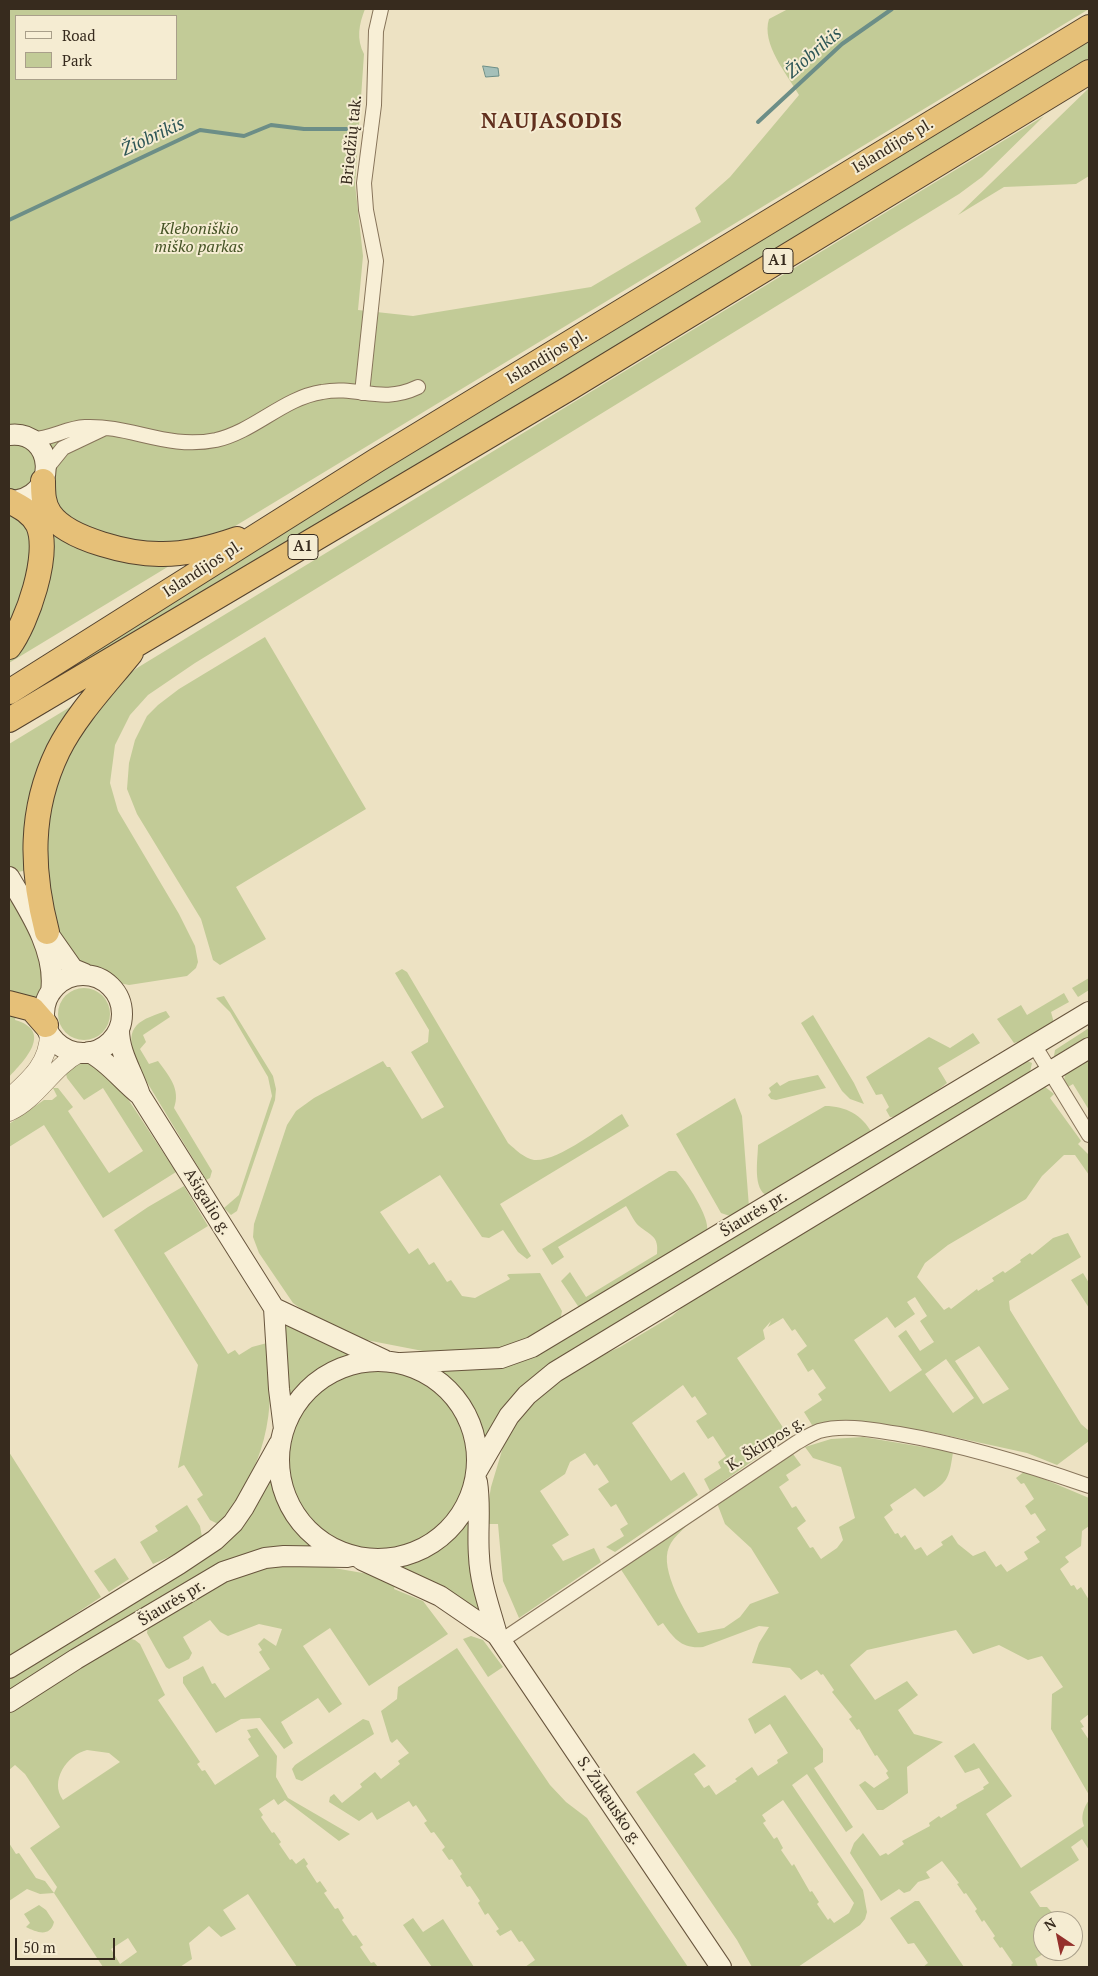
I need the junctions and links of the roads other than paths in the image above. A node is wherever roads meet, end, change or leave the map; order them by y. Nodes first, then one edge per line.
1 (381, 9) edge
2 (1089, 27) edge
3 (1089, 72) edge
4 (418, 387) dead end
5 (362, 393) junction
6 (103, 429) junction
7 (9, 435) edge
8 (30, 439) junction
9 (45, 475) junction
10 (9, 501) edge
11 (265, 529) junction
12 (139, 642) junction
13 (9, 647) edge
14 (9, 692) edge
15 (9, 720) edge
16 (9, 877) edge
17 (39, 924) junction
18 (85, 974) junction
19 (51, 992) junction
20 (9, 1003) edge
21 (1089, 1012) edge
22 (47, 1029) junction
23 (119, 1030) junction
24 (1034, 1045) junction
25 (1089, 1048) edge
26 (84, 1053) junction
27 (1050, 1071) junction
28 (140, 1095) junction
29 (9, 1098) edge
30 (9, 1112) edge
31 (1089, 1135) edge
32 (274, 1308) junction
33 (393, 1362) junction
34 (283, 1434) junction
35 (476, 1474) junction
36 (1089, 1486) edge
37 (354, 1557) junction
38 (499, 1638) junction
39 (9, 1668) edge
40 (9, 1702) edge
41 (721, 1967) edge

1 - 5 street, Briedžių tak.
2 - 11 highway, Islandijos pl. / A1
3 - 12 highway, Islandijos pl. / A1
4 - 5 street
5 - 6 street
6 - 8 street
6 - 9 street
7 - 8 main road
8 - 9 main road
9 - 10 main road
9 - 11 highway
10 - 13 highway
11 - 14 highway, Islandijos pl. / A1
12 - 15 highway, Islandijos pl. / A1
12 - 17 highway
16 - 17 main road
17 - 18 main road
17 - 19 main road
18 - 19 main road
18 - 23 main road
19 - 22 main road
20 - 22 highway
21 - 24 main road, Šiaurės pr.
22 - 26 main road
22 - 29 street
23 - 26 main road
23 - 28 main road, Ašigalio g.
24 - 27 street
24 - 33 main road, Šiaurės pr.
25 - 27 main road, Šiaurės pr.
26 - 28 main road, Ašigalio g.
26 - 30 street
27 - 31 street
27 - 35 main road, Šiaurės pr.
28 - 32 main road, Ašigalio g.
32 - 33 main road
32 - 34 main road, Ašigalio g.
33 - 34 main road, Šiaurės pr.
33 - 35 main road, S. Žukausko g.
34 - 37 main road, S. Žukausko g.
34 - 39 main road, Šiaurės pr.
35 - 37 main road, Šiaurės pr.
35 - 38 main road, S. Žukausko g.
36 - 38 street, K. Škirpos g.
37 - 38 main road, S. Žukausko g.
37 - 40 main road, Šiaurės pr.
38 - 41 main road, S. Žukausko g.

